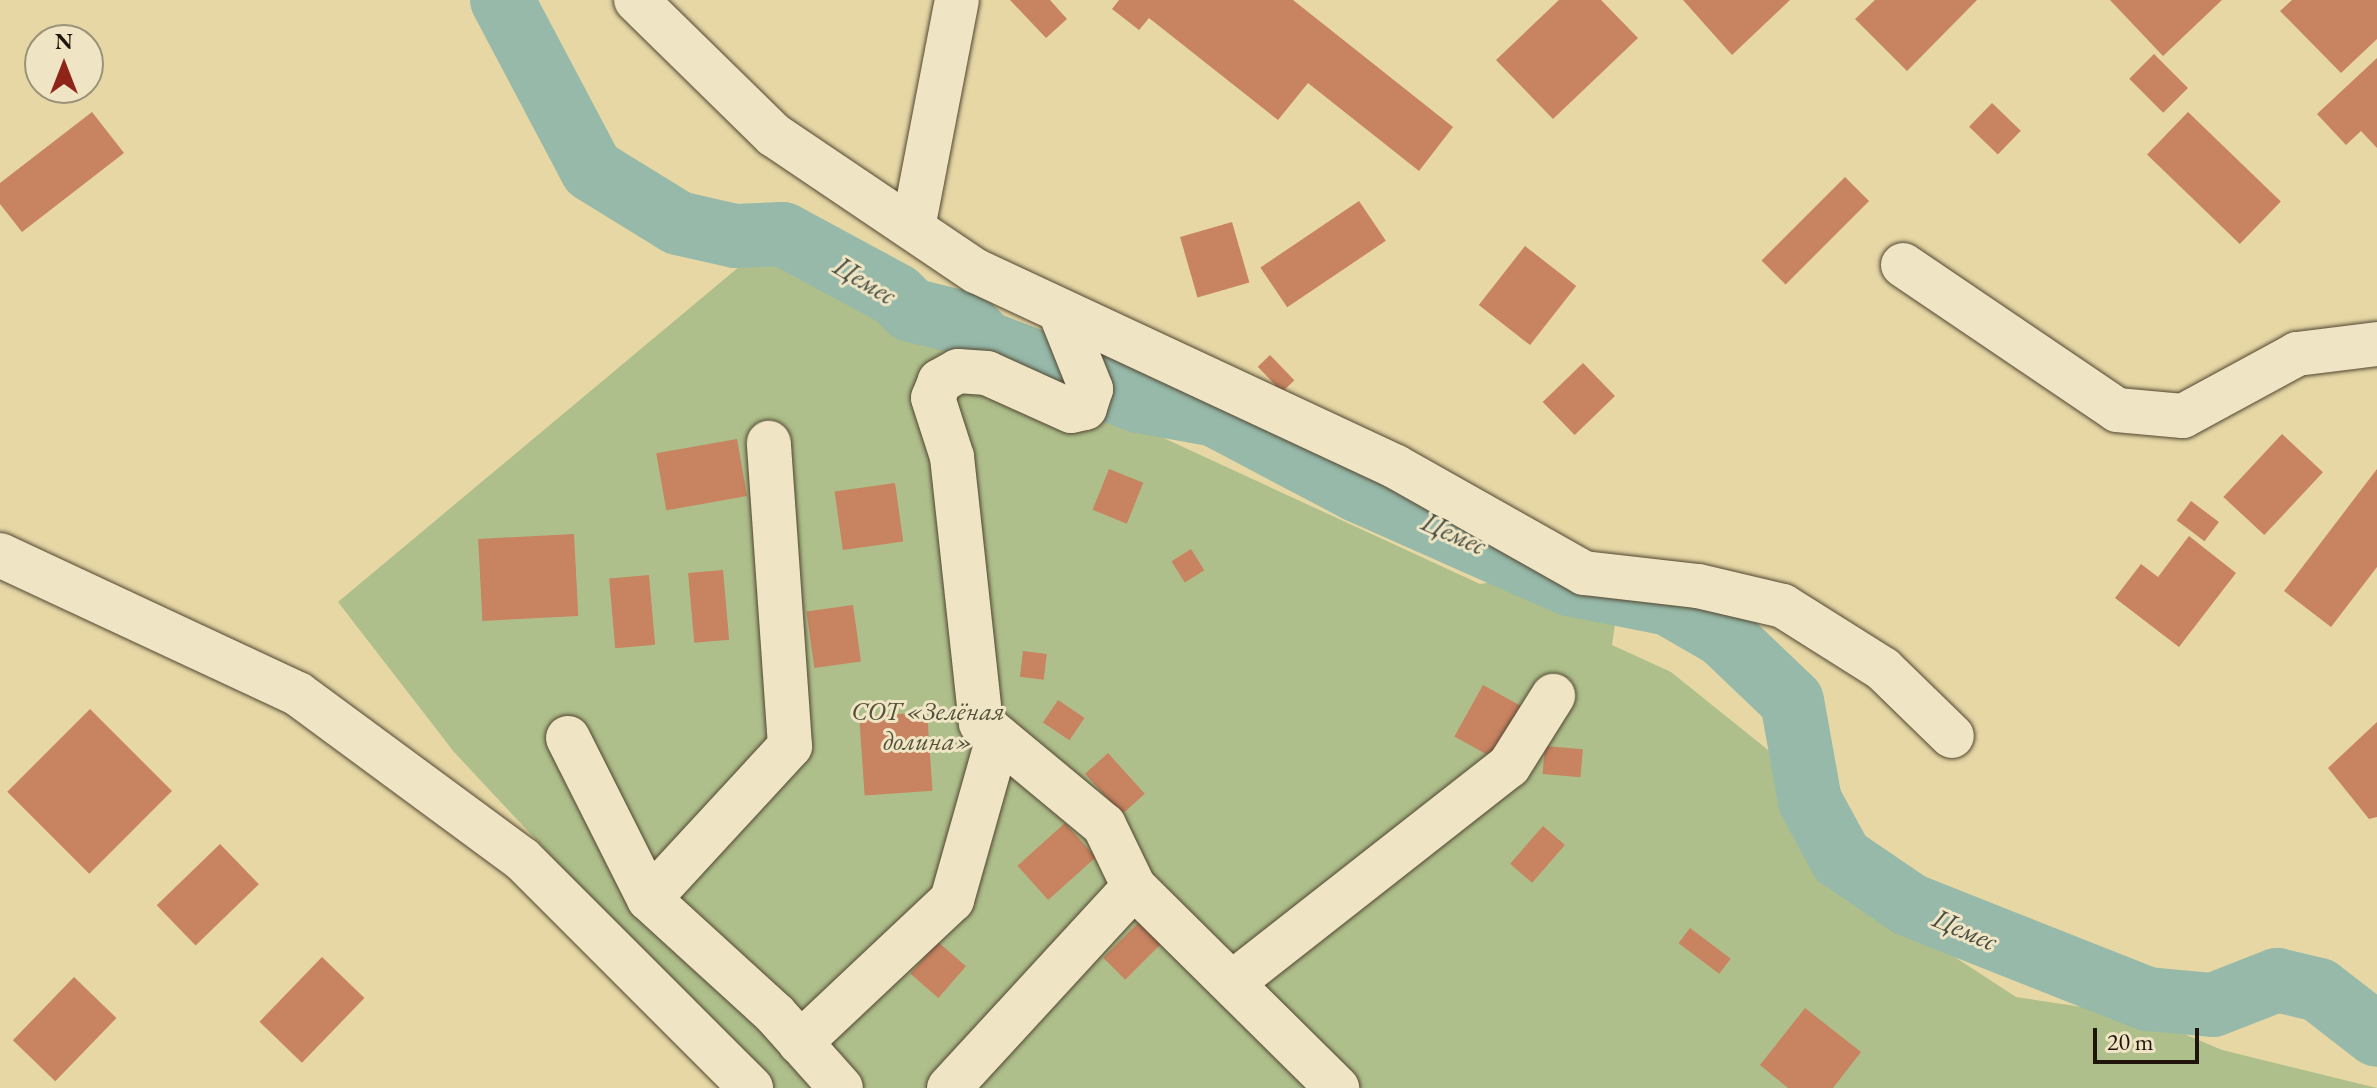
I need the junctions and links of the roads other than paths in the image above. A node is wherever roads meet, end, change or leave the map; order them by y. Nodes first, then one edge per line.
1 (636, 0) edge
2 (957, 0) edge
3 (913, 228) junction
4 (1903, 265) dead end
5 (1068, 328) junction
6 (2377, 344) edge
7 (769, 443) dead end
8 (0, 555) edge
9 (1553, 696) dead end
10 (1952, 736) dead end
11 (998, 737) junction
12 (568, 738) dead end
13 (1134, 887) junction
14 (649, 899) junction
15 (1232, 983) junction
16 (800, 1043) junction
17 (751, 1088) edge
18 (841, 1088) edge
19 (949, 1088) edge
20 (1337, 1088) edge

1 - 3 lane
2 - 3 lane
3 - 5 lane
4 - 6 lane
5 - 10 lane
5 - 11 lane
7 - 14 lane
8 - 17 lane
9 - 15 lane
11 - 13 lane
11 - 16 lane
12 - 14 lane
13 - 15 lane
13 - 19 lane
14 - 16 lane
15 - 20 lane
16 - 18 lane

